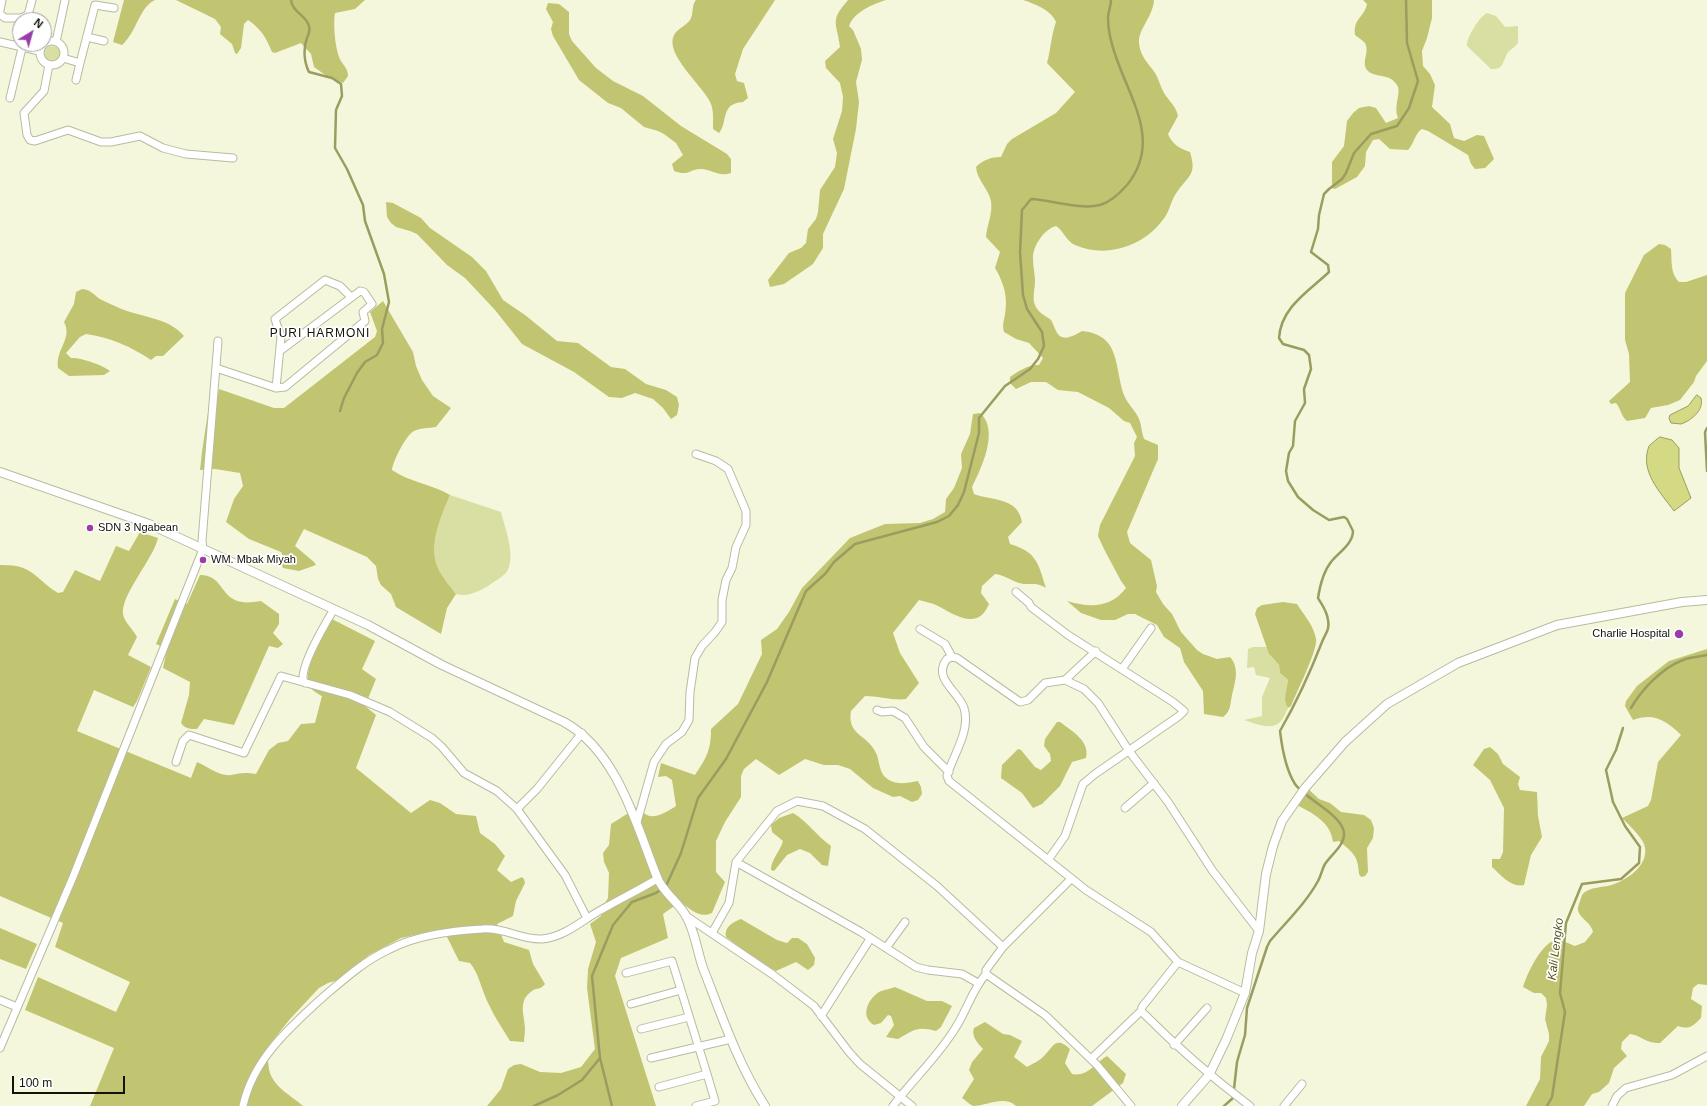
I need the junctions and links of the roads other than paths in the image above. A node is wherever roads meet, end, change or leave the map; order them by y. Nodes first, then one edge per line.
1 (2, 0) edge
2 (32, 0) edge
3 (65, 0) edge
4 (114, 8) dead end
5 (0, 10) edge
6 (0, 14) edge
7 (87, 37) junction
8 (104, 41) dead end
9 (0, 42) edge
10 (52, 42) edge
11 (56, 42) junction
12 (12, 44) edge
13 (21, 52) edge
14 (40, 52) edge
15 (63, 58) junction
16 (80, 63) junction
17 (49, 65) junction
18 (76, 80) dead end
19 (10, 98) dead end
20 (233, 158) dead end
21 (351, 297) junction
22 (218, 341) dead end
23 (280, 351) junction
24 (216, 368) junction
25 (276, 388) junction
26 (696, 454) dead end
27 (0, 472) edge
28 (203, 549) junction
29 (1016, 592) dead end
30 (1707, 600) edge
31 (334, 609) junction
32 (1151, 628) dead end
33 (920, 629) dead end
34 (1096, 651) junction
35 (952, 657) junction
36 (1122, 669) junction
37 (1065, 680) junction
38 (306, 683) junction
39 (877, 710) dead end
40 (582, 733) junction
41 (1130, 751) junction
42 (176, 762) dead end
43 (949, 772) junction
44 (1154, 783) junction
45 (1125, 808) dead end
46 (517, 809) junction
47 (637, 822) junction
48 (1048, 860) junction
49 (736, 862) junction
50 (1071, 879) junction
51 (660, 882) junction
52 (686, 916) junction
53 (586, 918) junction
54 (905, 922) dead end
55 (1259, 931) junction
56 (712, 933) junction
57 (870, 939) junction
58 (1003, 947) junction
59 (886, 948) junction
60 (1178, 962) junction
61 (626, 973) dead end
62 (986, 974) junction
63 (978, 983) junction
64 (682, 990) junction
65 (1242, 992) junction
66 (0, 1000) edge
67 (631, 1004) dead end
68 (17, 1007) junction
69 (1207, 1008) dead end
70 (1141, 1011) junction
71 (821, 1016) junction
72 (689, 1017) junction
73 (641, 1029) dead end
74 (731, 1039) junction
75 (1174, 1045) junction
76 (699, 1046) junction
77 (0, 1048) edge
78 (1707, 1056) edge
79 (651, 1058) dead end
80 (1091, 1059) junction
81 (707, 1074) junction
82 (1209, 1076) junction
83 (1302, 1084) dead end
84 (659, 1086) dead end
85 (900, 1096) junction
86 (243, 1106) edge
87 (696, 1106) edge
88 (765, 1106) edge
89 (893, 1106) edge
90 (912, 1106) edge
91 (1131, 1106) edge
92 (1182, 1106) edge
93 (1250, 1106) edge
94 (1284, 1106) edge
95 (1612, 1106) edge

1 - 5 street
2 - 6 street
3 - 11 street
4 - 7 street
7 - 8 street
7 - 16 street
9 - 12 street
10 - 11 street
11 - 15 street
13 - 19 street
14 - 17 street
15 - 16 street
15 - 17 street
16 - 18 street
17 - 20 street
21 - 23 street
21 - 23 street
21 - 25 street
22 - 24 street
23 - 25 street
24 - 25 street
24 - 28 street
26 - 47 street
27 - 28 street
28 - 31 street
28 - 68 street
29 - 34 street
30 - 55 street
31 - 38 street
31 - 40 street
32 - 36 street
33 - 35 street
34 - 36 street
34 - 37 street
35 - 37 street
35 - 43 street
36 - 41 street
37 - 41 street
38 - 42 street
38 - 46 street
39 - 43 street
40 - 46 street
40 - 47 street
41 - 44 street
41 - 48 street
43 - 48 street
44 - 45 street
44 - 55 street
46 - 53 street
47 - 51 street
48 - 50 street
49 - 56 street
49 - 57 street
49 - 58 street
50 - 58 street
50 - 60 street
51 - 52 street
51 - 53 street
52 - 56 street
52 - 74 street
53 - 86 street
54 - 59 street
55 - 65 street
56 - 71 street
57 - 59 street
57 - 71 street
58 - 62 street
59 - 63 street
60 - 65 street
60 - 70 street
61 - 64 street
62 - 63 street
62 - 80 street
63 - 85 street
64 - 67 street
64 - 72 street
65 - 82 street
66 - 68 street
68 - 77 street
69 - 75 street
70 - 75 street
70 - 80 street
71 - 85 street
72 - 73 street
72 - 76 street
74 - 76 street
74 - 88 street
75 - 82 street
76 - 79 street
76 - 81 street
78 - 95 street
80 - 91 street
81 - 84 street
81 - 87 street
82 - 92 street
82 - 93 street
83 - 94 street
85 - 89 street
85 - 90 street

